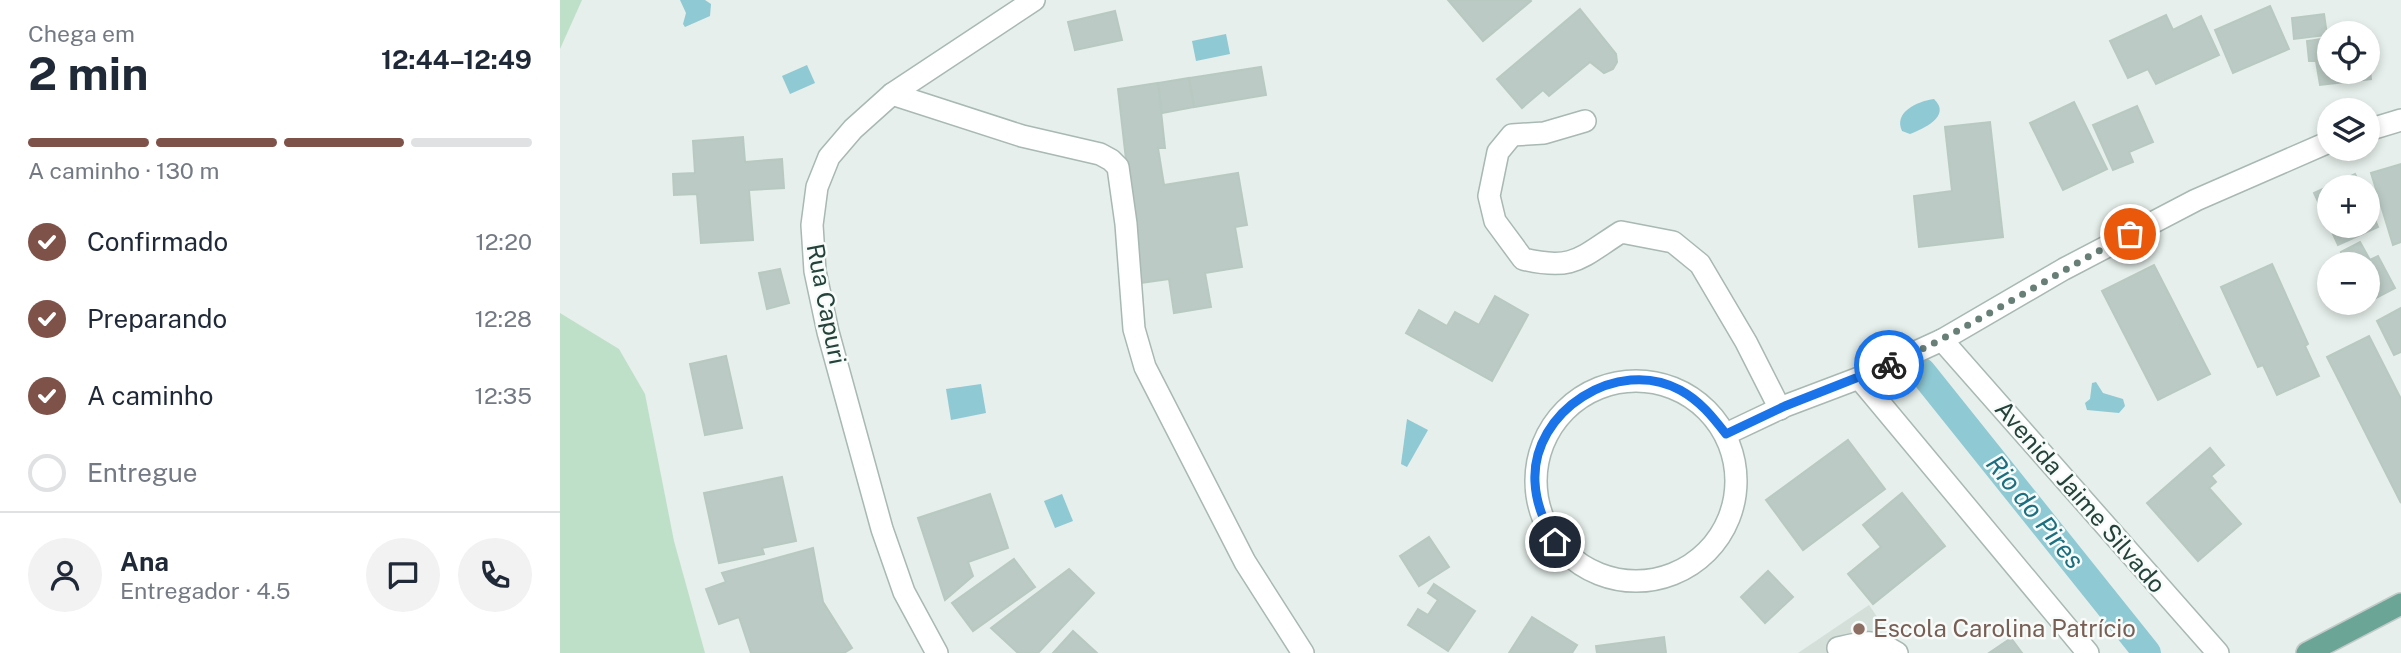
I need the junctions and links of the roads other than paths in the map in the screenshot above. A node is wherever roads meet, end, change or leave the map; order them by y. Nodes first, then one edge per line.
1 (1034, 0) edge
2 (891, 94) junction
3 (2401, 120) edge
4 (1585, 121) dead end
5 (2380, 126) edge
6 (2317, 147) edge
7 (1942, 341) junction
8 (1859, 378) junction
9 (1780, 409) junction
10 (1726, 434) junction
11 (2401, 604) edge
12 (1838, 648) dead end
13 (937, 653) edge
14 (1303, 653) edge
15 (1897, 653) edge
16 (2088, 653) edge
17 (2218, 653) edge
18 (2307, 653) edge

1 - 2 street, Rua Capuri
2 - 13 street, Rua Capuri
2 - 14 street
3 - 5 street
4 - 9 street
6 - 7 street
7 - 8 street
7 - 17 street, Avenida Jaime Silvado
8 - 9 street
8 - 16 street
9 - 10 street
10 - 10 street
11 - 18 main road
12 - 15 street

